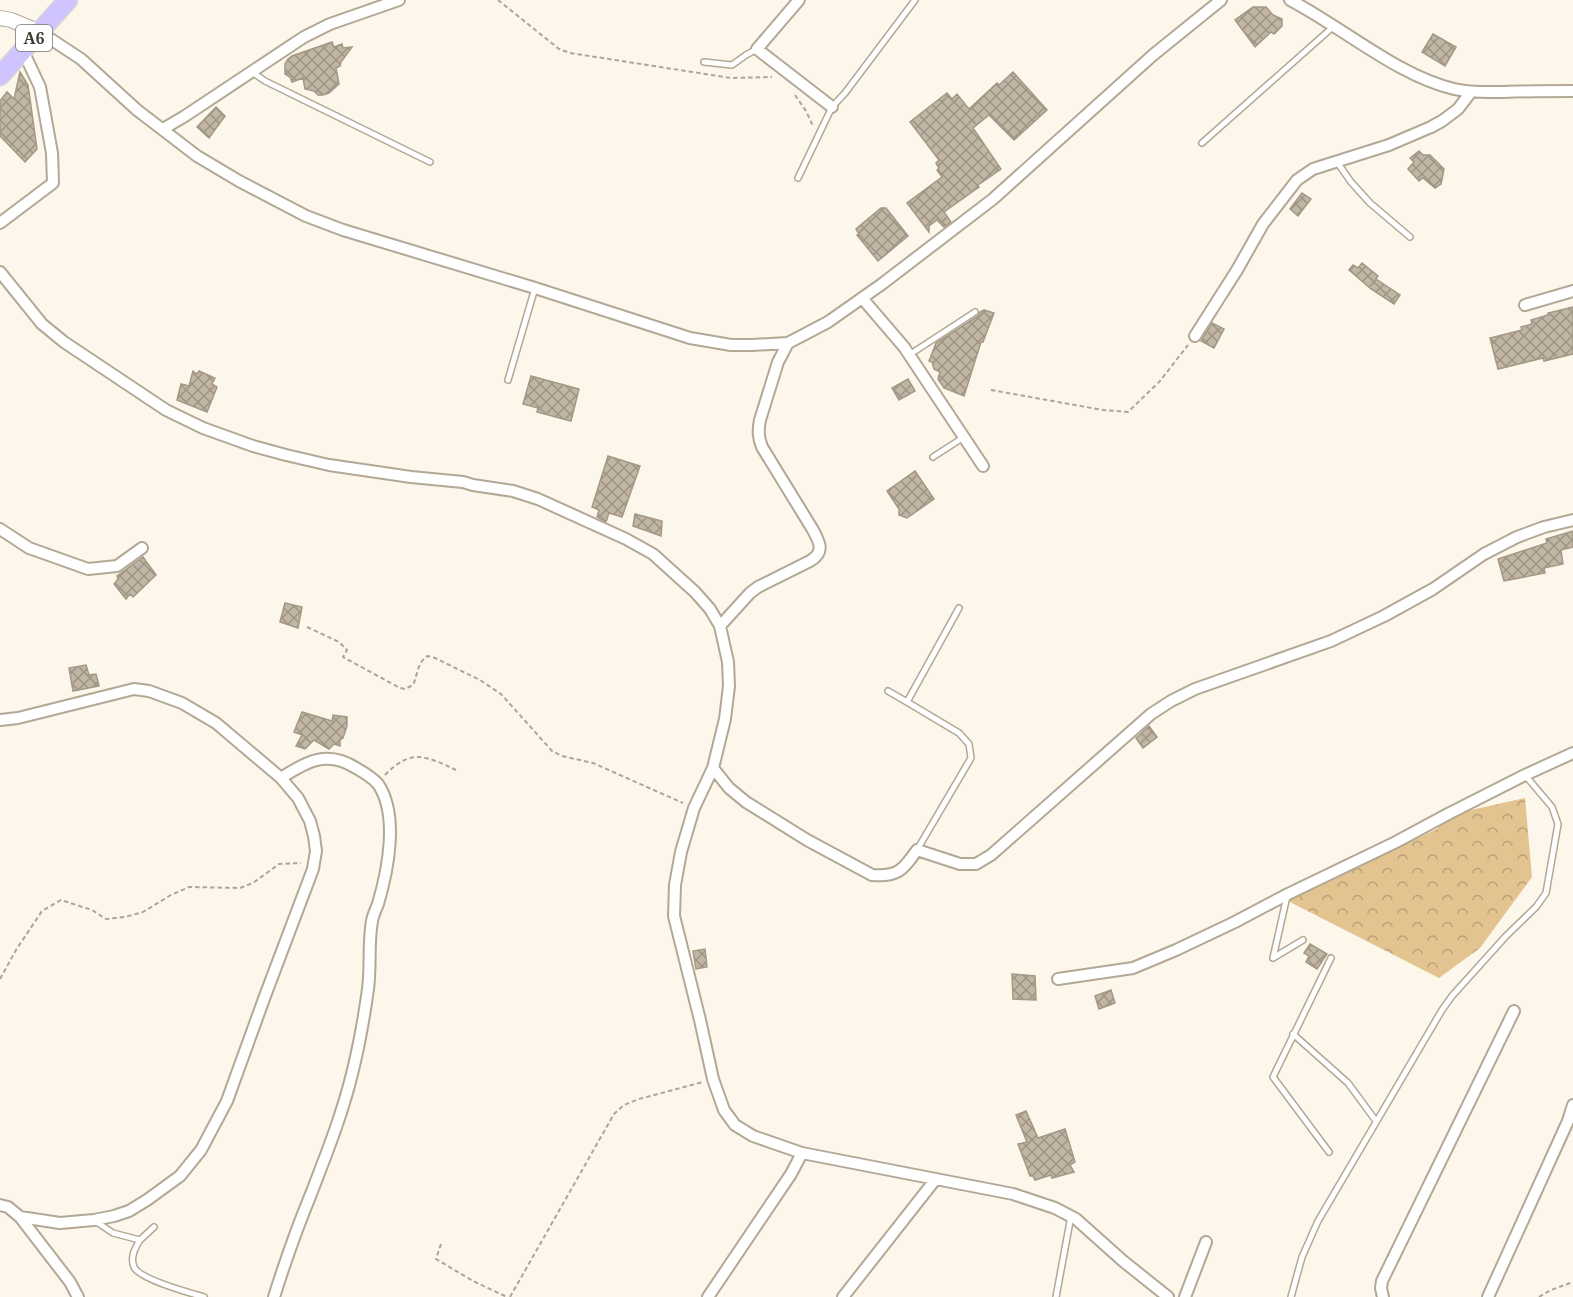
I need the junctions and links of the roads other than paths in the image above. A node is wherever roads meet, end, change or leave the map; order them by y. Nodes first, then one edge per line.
1 (68, 0) edge
2 (399, 0) edge
3 (799, 0) edge
4 (915, 0) edge
5 (1221, 0) edge
6 (1290, 0) edge
7 (0, 18) edge
8 (1335, 25) junction
9 (40, 32) junction
10 (757, 49) junction
11 (22, 51) junction
12 (704, 62) dead end
13 (251, 71) junction
14 (0, 76) edge
15 (1573, 91) edge
16 (1472, 92) junction
17 (832, 107) junction
18 (163, 129) junction
19 (1202, 143) dead end
20 (1336, 161) junction
21 (430, 162) dead end
22 (798, 178) dead end
23 (0, 223) edge
24 (1410, 237) dead end
25 (0, 272) edge
26 (535, 288) junction
27 (1573, 291) edge
28 (862, 298) junction
29 (1525, 305) dead end
30 (975, 312) dead end
31 (1195, 336) road end
32 (788, 343) junction
33 (909, 355) junction
34 (508, 380) dead end
35 (964, 437) junction
36 (933, 458) dead end
37 (983, 466) dead end
38 (1573, 520) edge
39 (0, 529) edge
40 (142, 548) dead end
41 (959, 608) dead end
42 (720, 626) junction
43 (888, 692) dead end
44 (907, 702) junction
45 (0, 720) edge
46 (1573, 753) edge
47 (713, 768) junction
48 (1525, 775) junction
49 (281, 778) junction
50 (917, 850) junction
51 (1288, 894) junction
52 (1303, 940) dead end
53 (1331, 958) dead end
54 (1058, 980) dead end
55 (1514, 1011) dead end
56 (1293, 1034) junction
57 (1573, 1105) edge
58 (1376, 1121) junction
59 (1329, 1152) dead end
60 (802, 1154) junction
61 (935, 1180) junction
62 (0, 1204) edge
63 (1071, 1216) junction
64 (20, 1217) junction
65 (94, 1220) junction
66 (154, 1227) dead end
67 (140, 1240) junction
68 (1206, 1242) dead end
69 (78, 1297) edge
70 (204, 1297) edge
71 (274, 1297) edge
72 (708, 1297) edge
73 (843, 1297) edge
74 (1056, 1297) edge
75 (1168, 1297) edge
76 (1185, 1297) edge
77 (1291, 1297) edge
78 (1383, 1297) edge
79 (1488, 1297) edge

1 - 9 highway, A6
2 - 13 street
3 - 10 street
4 - 17 lane
5 - 28 street
6 - 8 street
7 - 9 street
8 - 16 street
8 - 19 lane
9 - 11 highway, A6
9 - 18 street
10 - 12 lane
10 - 17 street
11 - 14 highway, A6
11 - 23 street
13 - 18 street
13 - 21 lane
15 - 16 street
16 - 20 street
17 - 22 lane
18 - 26 street
20 - 24 lane
20 - 31 street
25 - 42 street
26 - 32 street
26 - 34 lane
27 - 29 street
28 - 32 street
28 - 33 street
30 - 33 lane
32 - 42 street
33 - 35 street
35 - 36 lane
35 - 37 street
38 - 50 street
39 - 40 street
41 - 44 lane
42 - 47 street
43 - 44 lane
44 - 50 lane
45 - 49 street
46 - 48 street
47 - 50 street
47 - 60 street
48 - 51 street
48 - 58 lane
49 - 65 street
49 - 71 street
51 - 52 lane
51 - 54 street
53 - 56 lane
55 - 78 street
56 - 58 lane
56 - 59 lane
57 - 79 street
58 - 77 lane
60 - 61 street
60 - 72 street
61 - 63 street
61 - 73 street
62 - 64 street
63 - 74 lane
63 - 75 street
64 - 65 street
64 - 69 street
65 - 67 lane
66 - 67 lane
67 - 70 lane
68 - 76 street

